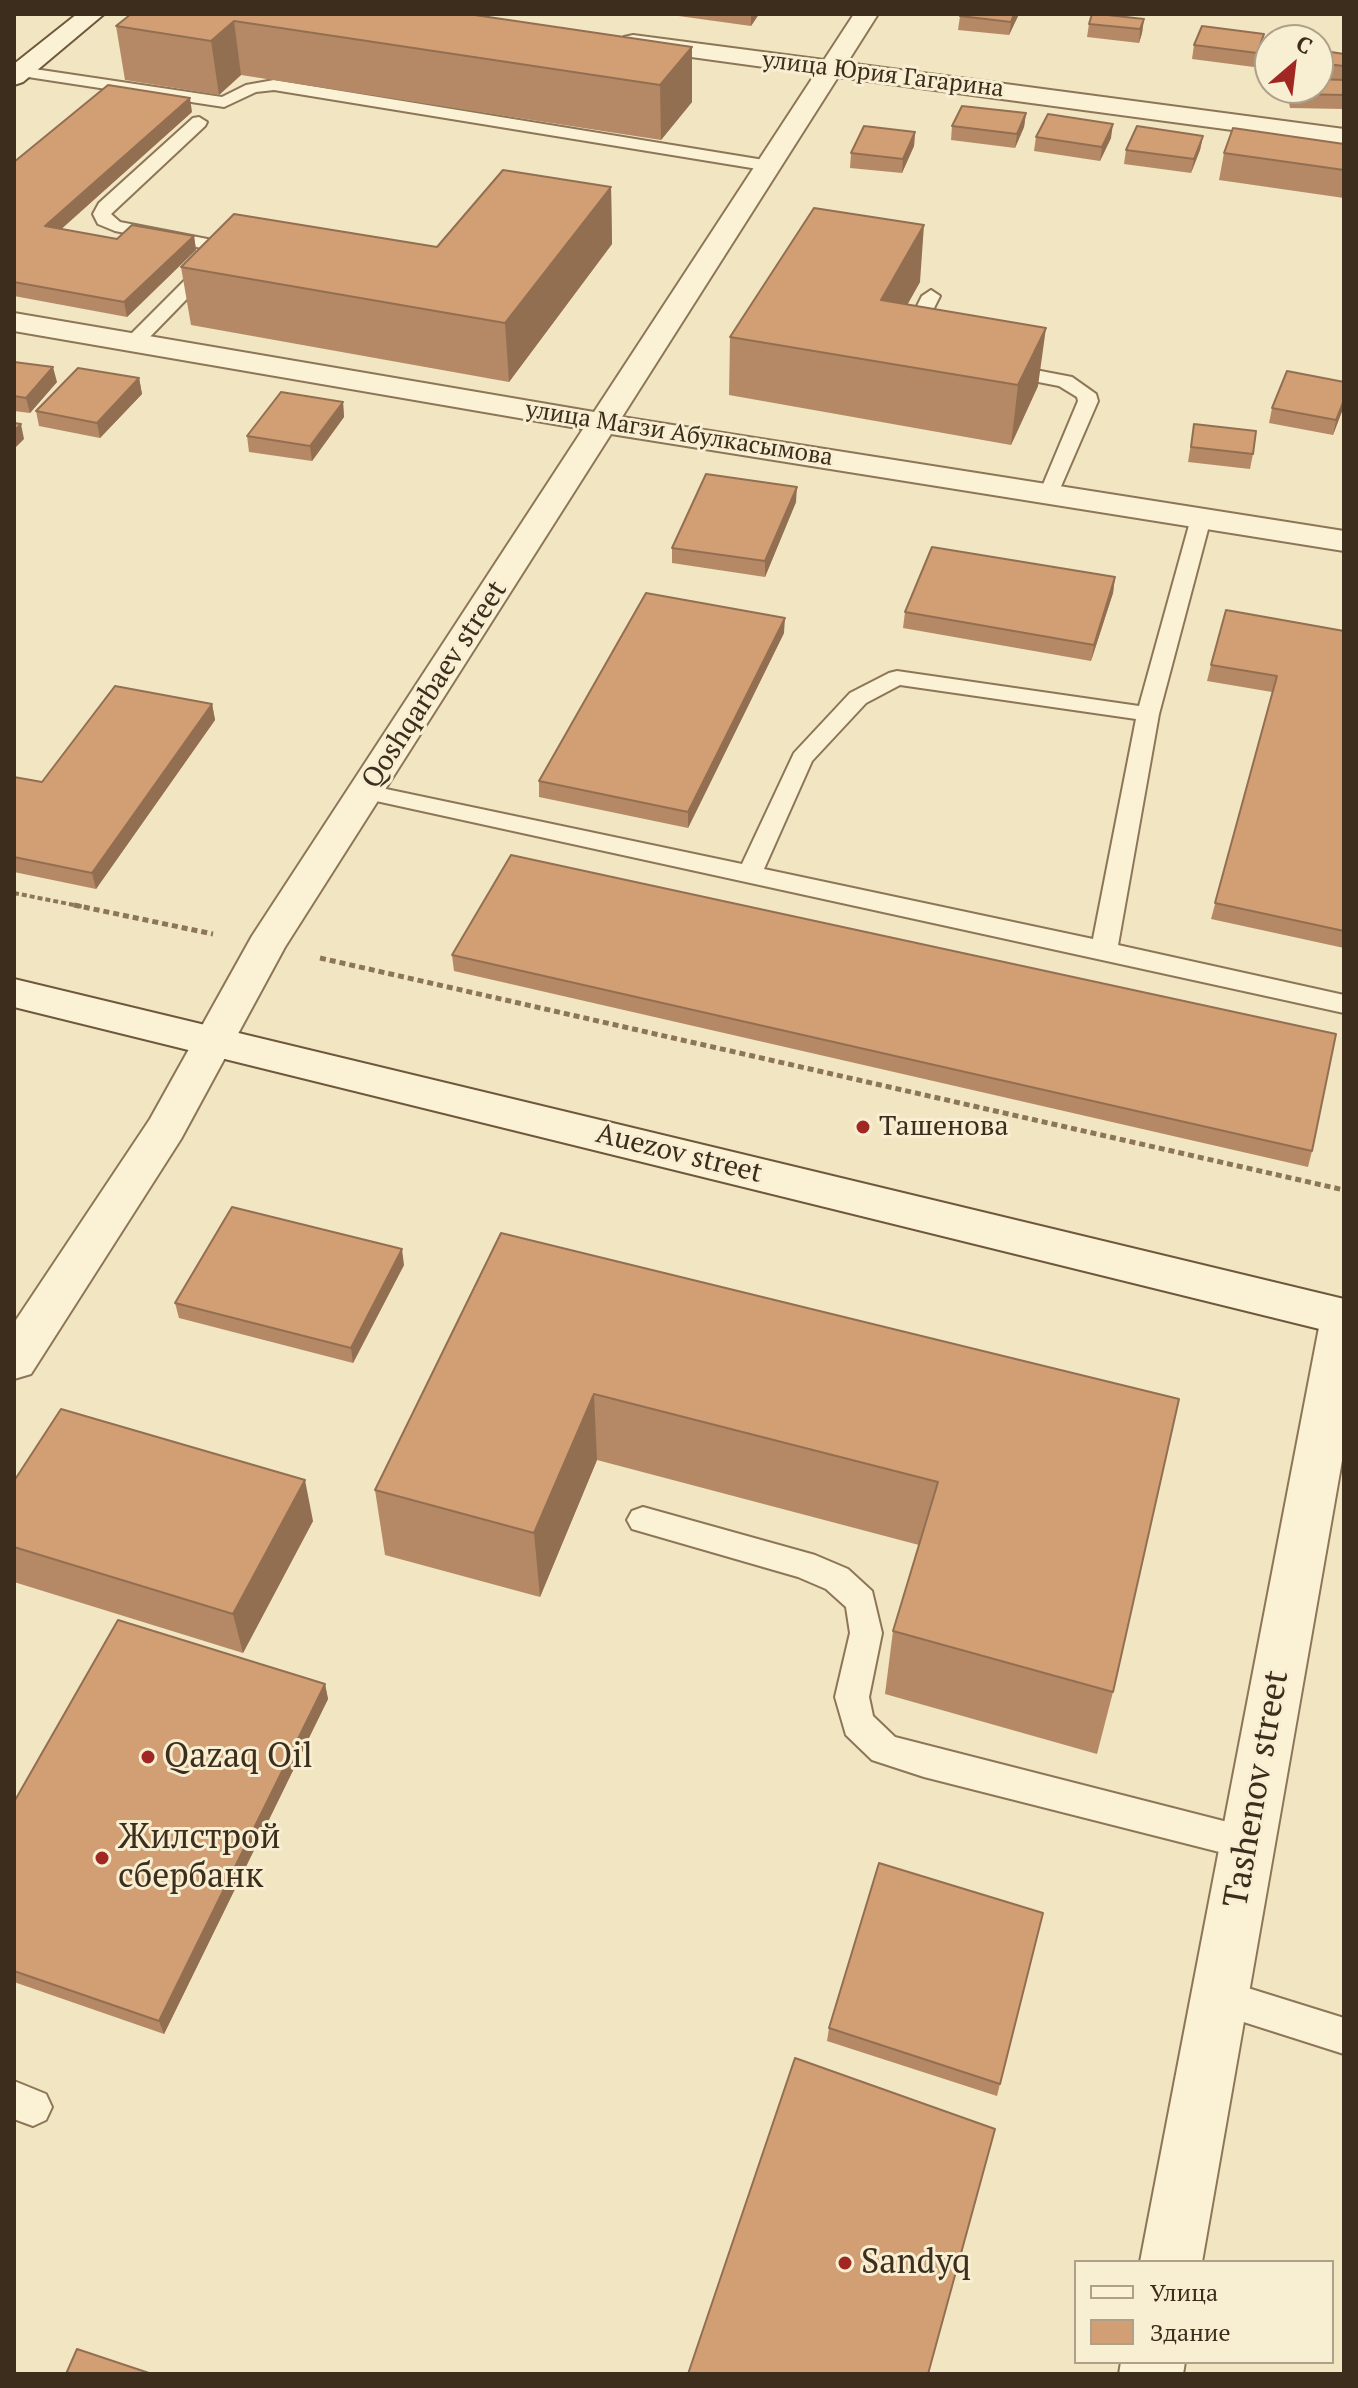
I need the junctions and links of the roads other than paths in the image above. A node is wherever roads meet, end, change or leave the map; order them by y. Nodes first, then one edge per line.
1 (92, 14) edge
2 (866, 14) edge
3 (611, 39) edge
4 (833, 69) junction
5 (17, 74) edge
6 (199, 122) dead end
7 (1344, 137) edge
8 (770, 166) junction
9 (931, 296) dead end
10 (14, 322) edge
11 (134, 342) junction
12 (925, 357) edge
13 (978, 366) edge
14 (602, 423) junction
15 (1049, 494) junction
16 (1201, 518) junction
17 (1344, 541) edge
18 (1148, 714) junction
19 (367, 792) junction
20 (749, 876) junction
21 (1104, 950) junction
22 (14, 993) edge
23 (1344, 1004) edge
24 (215, 1041) junction
25 (1344, 1317) edge
26 (14, 1361) edge
27 (643, 1520) dead end
28 (1247, 1843) junction
29 (1219, 1997) junction
30 (1344, 2036) edge
31 (1171, 2260) edge

1 - 5 street
2 - 4 street, Qoshqarbaev street
3 - 4 street, улица Юрия Гагарина
4 - 7 street, улица Юрия Гагарина
4 - 8 street, Qoshqarbaev street
5 - 8 lane
6 - 11 lane
8 - 14 street, Qoshqarbaev street
9 - 12 lane
10 - 11 street, улица Магзи Абулкасымова
11 - 14 street, улица Магзи Абулкасымова
13 - 15 lane
14 - 15 street, улица Магзи Абулкасымова
14 - 19 street, Qoshqarbaev street
15 - 16 street, улица Магзи Абулкасымова
16 - 17 street, улица Магзи Абулкасымова
16 - 18 lane
18 - 20 lane
18 - 21 lane
19 - 20 lane
19 - 24 street, Qoshqarbaev street
20 - 21 lane
21 - 23 lane
22 - 24 street, Auezov street
24 - 25 street, Auezov street
24 - 26 street, Qoshqarbaev street
25 - 28 street, Tashenov street
27 - 28 lane
28 - 29 street, Tashenov street
29 - 30 lane
29 - 31 street, Tashenov street

